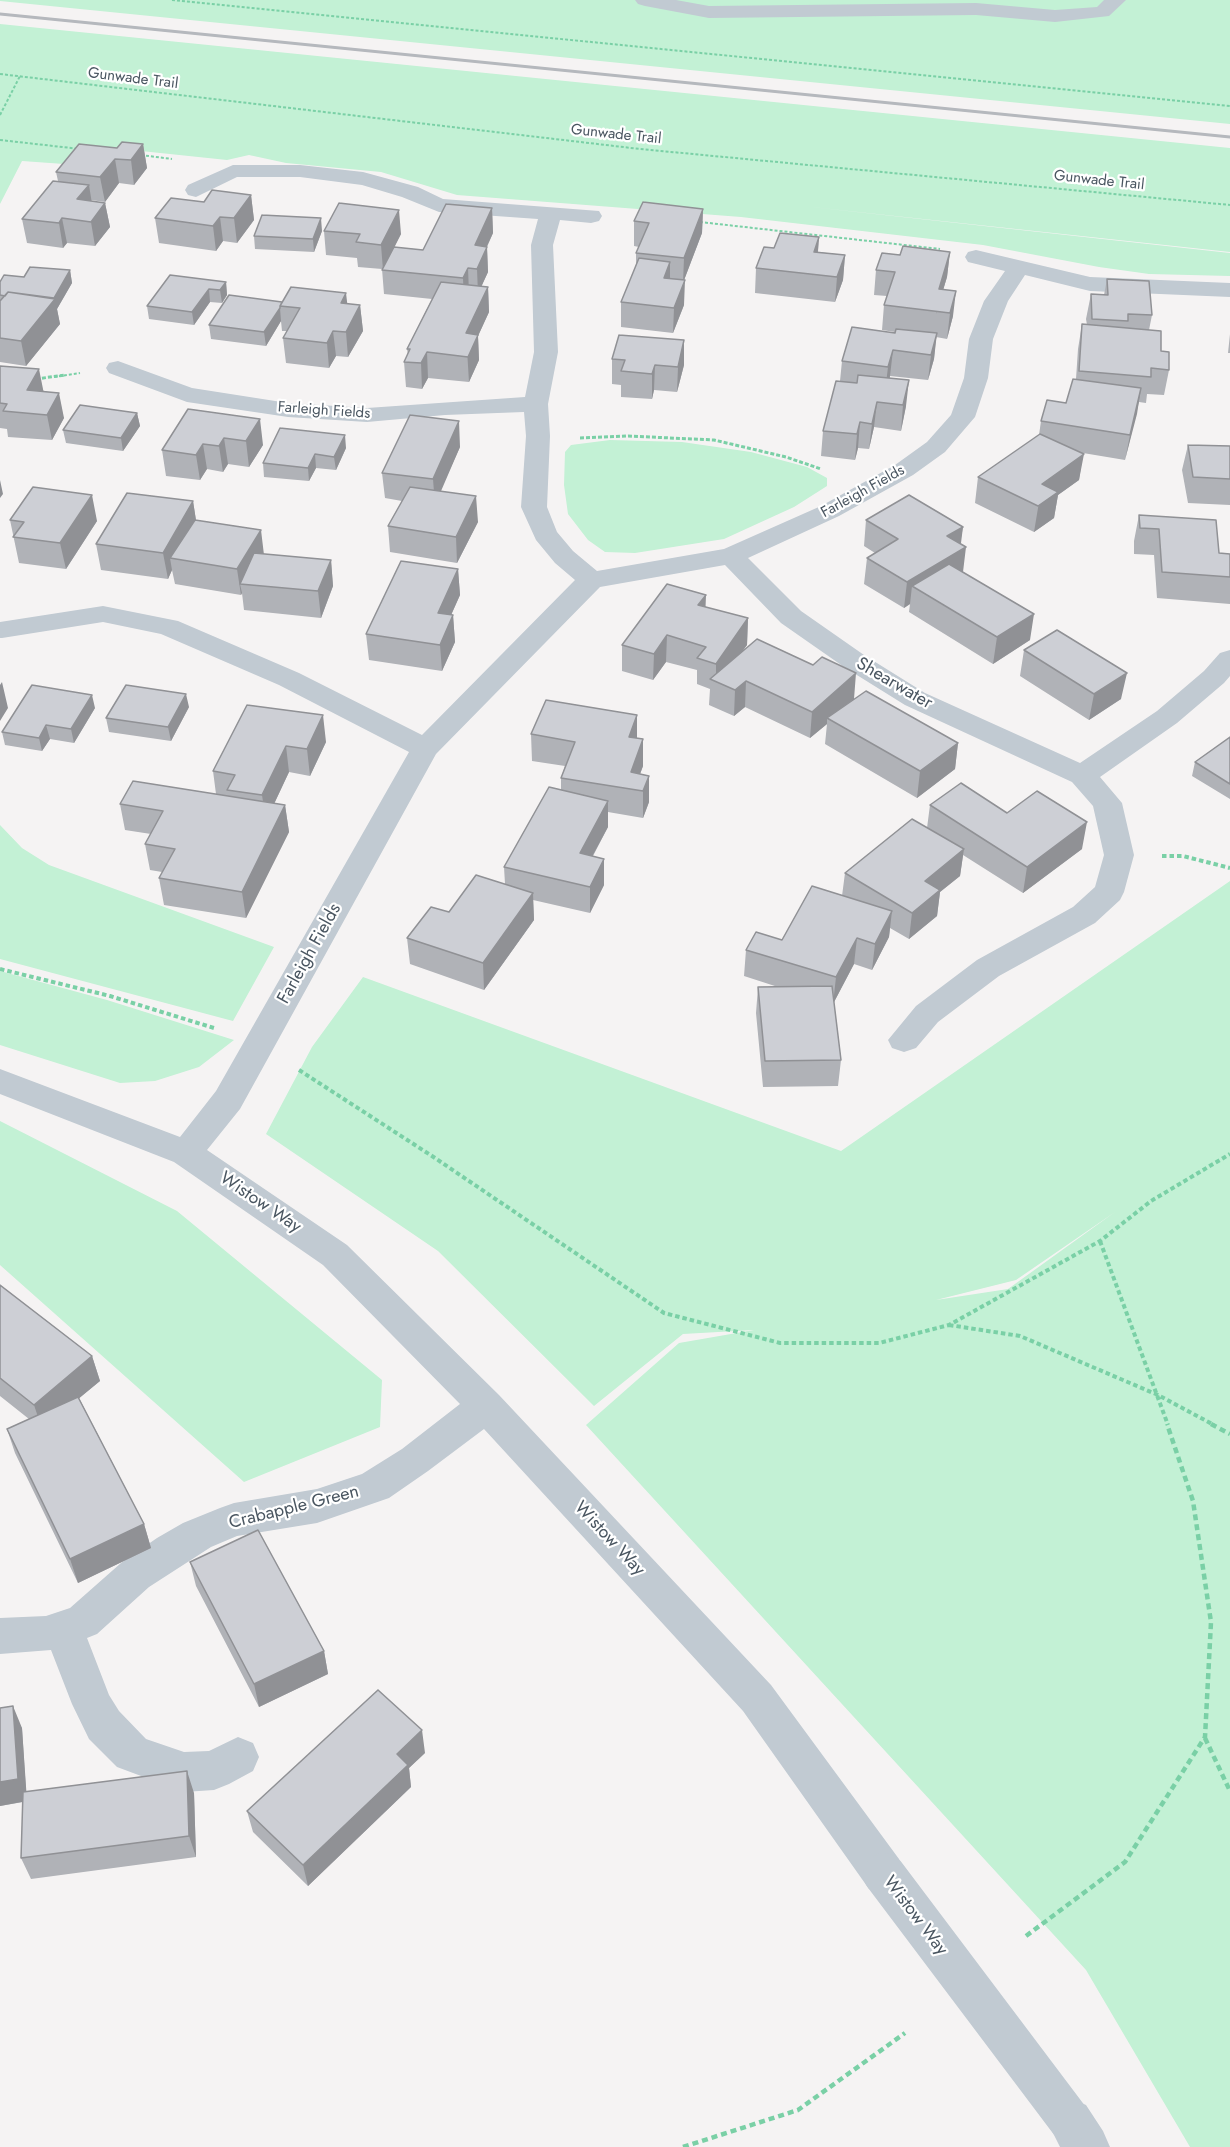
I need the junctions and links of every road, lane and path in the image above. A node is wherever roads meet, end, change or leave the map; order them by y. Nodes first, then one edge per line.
1 (172, 0) edge
2 (645, 0) edge
3 (1116, 0) edge
4 (0, 74) edge
5 (20, 76) junction
6 (1230, 106) edge
7 (0, 114) edge
8 (0, 140) edge
9 (80, 149) edge
10 (138, 155) edge
11 (233, 171) junction
12 (196, 190) dead end
13 (1230, 205) edge
14 (551, 213) junction
15 (591, 216) dead end
16 (692, 221) edge
17 (976, 257) joint
18 (1019, 267) junction
19 (1230, 290) edge
20 (118, 368) joint
21 (32, 379) edge
22 (536, 404) junction
23 (538, 436) junction
24 (869, 490) junction
25 (731, 556) junction
26 (591, 580) junction
27 (2, 630) dead end
28 (1230, 658) edge
29 (425, 749) junction
30 (1082, 775) junction
31 (1119, 855) junction
32 (1230, 868) edge
33 (0, 969) edge
34 (214, 1028) dead end
35 (904, 1041) dead end
36 (299, 1070) dead end
37 (0, 1081) edge
38 (186, 1153) junction
39 (1230, 1154) edge
40 (1100, 1241) junction
41 (949, 1325) junction
42 (1158, 1395) junction
43 (486, 1406) junction
44 (1230, 1434) edge
45 (63, 1628) junction
46 (0, 1636) edge
47 (1205, 1737) junction
48 (238, 1757) dead end
49 (1230, 1791) edge
50 (1026, 1936) dead end
51 (905, 2033) dead end
52 (1079, 2134) edge
53 (683, 2147) edge

1 - 6 path
2 - 3 street
4 - 5 path, Gunwade Trail
5 - 7 path
5 - 13 path, Gunwade Trail
8 - 9 path
10 - 11 path
11 - 12 street
11 - 14 street
14 - 15 street
14 - 22 street
16 - 17 path
17 - 18 street
18 - 19 street
18 - 24 street, Farleigh Fields
20 - 21 path
20 - 22 street, Farleigh Fields
22 - 23 street
23 - 24 path
23 - 26 street
24 - 25 street, Farleigh Fields
25 - 26 street, Farleigh Fields
25 - 30 street, Shearwater
26 - 29 street, Farleigh Fields
27 - 29 street
28 - 30 street
29 - 38 street, Farleigh Fields
30 - 31 street, Shearwater
31 - 32 path
31 - 35 street, Shearwater
33 - 34 path
36 - 41 path
37 - 38 street, Wistow Way
38 - 43 street, Wistow Way
39 - 40 path
40 - 41 path
40 - 42 path
41 - 42 path
42 - 44 path
42 - 47 path
43 - 45 street, Crabapple Green
43 - 52 street, Wistow Way, bridge
45 - 46 street, Crabapple Green
45 - 48 street
47 - 49 path
47 - 50 path
51 - 53 path

